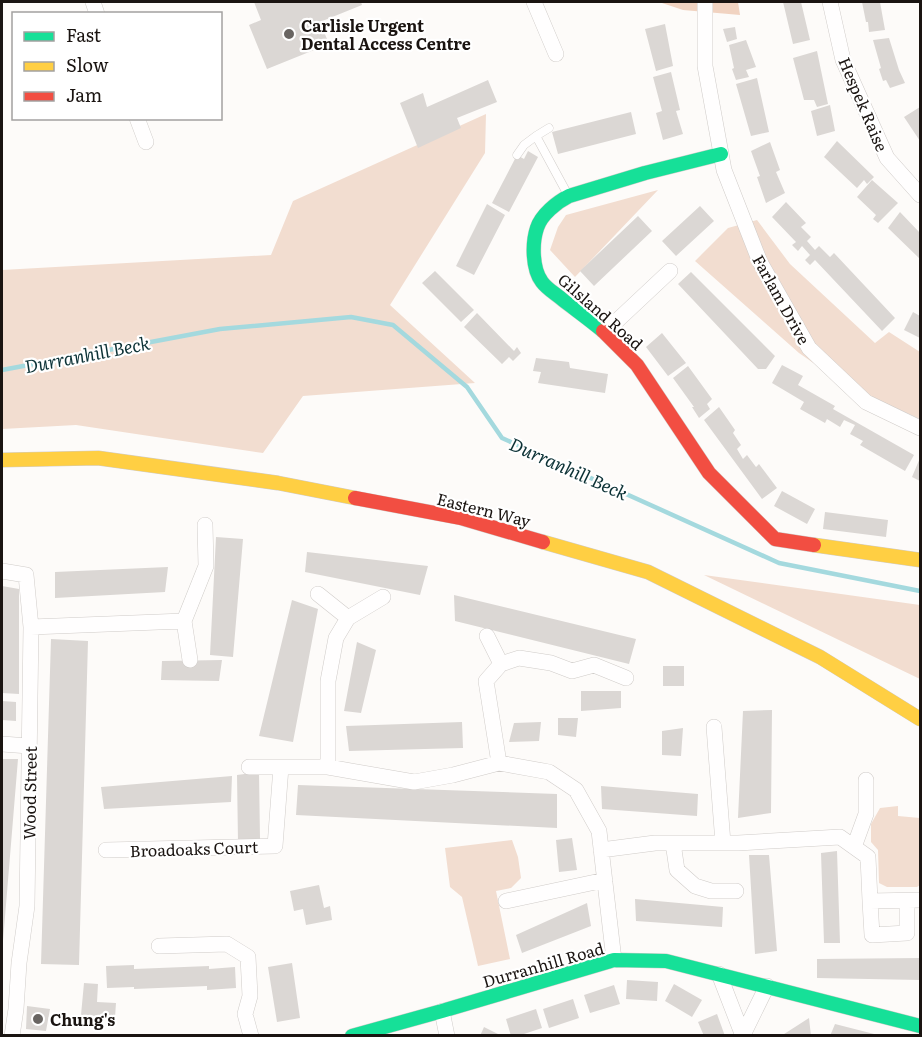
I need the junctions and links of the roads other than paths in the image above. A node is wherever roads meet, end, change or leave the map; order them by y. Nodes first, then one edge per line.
1 (534, 2) edge
2 (705, 2) edge
3 (830, 2) edge
4 (556, 54) dead end
5 (138, 120) edge
6 (549, 128) dead end
7 (536, 136) junction
8 (146, 142) dead end
9 (721, 154) junction
10 (517, 155) dead end
11 (921, 195) edge
12 (569, 196) junction
13 (670, 271) dead end
14 (605, 332) junction
15 (921, 428) edge
16 (2, 460) edge
17 (205, 525) dead end
18 (921, 561) edge
19 (2, 572) edge
20 (318, 594) dead end
21 (383, 597) dead end
22 (348, 618) junction
23 (184, 621) junction
24 (31, 627) junction
25 (487, 636) dead end
26 (190, 660) dead end
27 (501, 664) junction
28 (627, 678) dead end
29 (921, 719) edge
30 (714, 727) dead end
31 (2, 744) edge
32 (29, 746) junction
33 (499, 763) junction
34 (249, 767) dead end
35 (281, 767) junction
36 (328, 767) junction
37 (866, 780) dead end
38 (673, 843) junction
39 (723, 843) junction
40 (854, 847) junction
41 (106, 850) dead end
42 (601, 850) junction
43 (605, 880) junction
44 (736, 891) dead end
45 (506, 901) dead end
46 (914, 901) edge
47 (870, 902) junction
48 (159, 946) dead end
49 (614, 960) junction
50 (719, 974) junction
51 (767, 986) junction
52 (442, 1011) junction
53 (921, 1026) edge
54 (12, 1035) edge
55 (251, 1035) edge
56 (352, 1035) edge
57 (447, 1035) edge
58 (743, 1035) edge

1 - 4 street
2 - 9 street, Farlam Drive
3 - 11 street, Hespek Raise
5 - 8 street
6 - 7 lane
7 - 10 lane
7 - 12 lane
9 - 12 street, Gilsland Road
9 - 15 street, Farlam Drive
12 - 14 street, Gilsland Road
13 - 14 street
14 - 18 street, Gilsland Road
16 - 29 street, Eastern Way
17 - 23 street
19 - 24 street, Wood Street
20 - 22 street
21 - 22 street
22 - 36 street
23 - 24 street
23 - 26 street
24 - 32 street, Wood Street
25 - 27 street
27 - 28 street
27 - 33 street
30 - 39 street
31 - 32 street
32 - 54 street, Wood Street
33 - 36 street
33 - 42 street
34 - 35 street
35 - 36 street
35 - 41 street, Broadoaks Court
37 - 40 street
38 - 39 street
38 - 42 street
38 - 44 street
39 - 40 street
40 - 47 street
42 - 43 street
43 - 45 street
43 - 49 street
46 - 47 street
46 - 47 street
48 - 55 street
49 - 50 street, Durranhill Road
49 - 52 street, Durranhill Road
50 - 51 street, Durranhill Road
50 - 58 street
51 - 53 street, Durranhill Road
51 - 58 street
52 - 56 street, Durranhill Road
52 - 57 street

